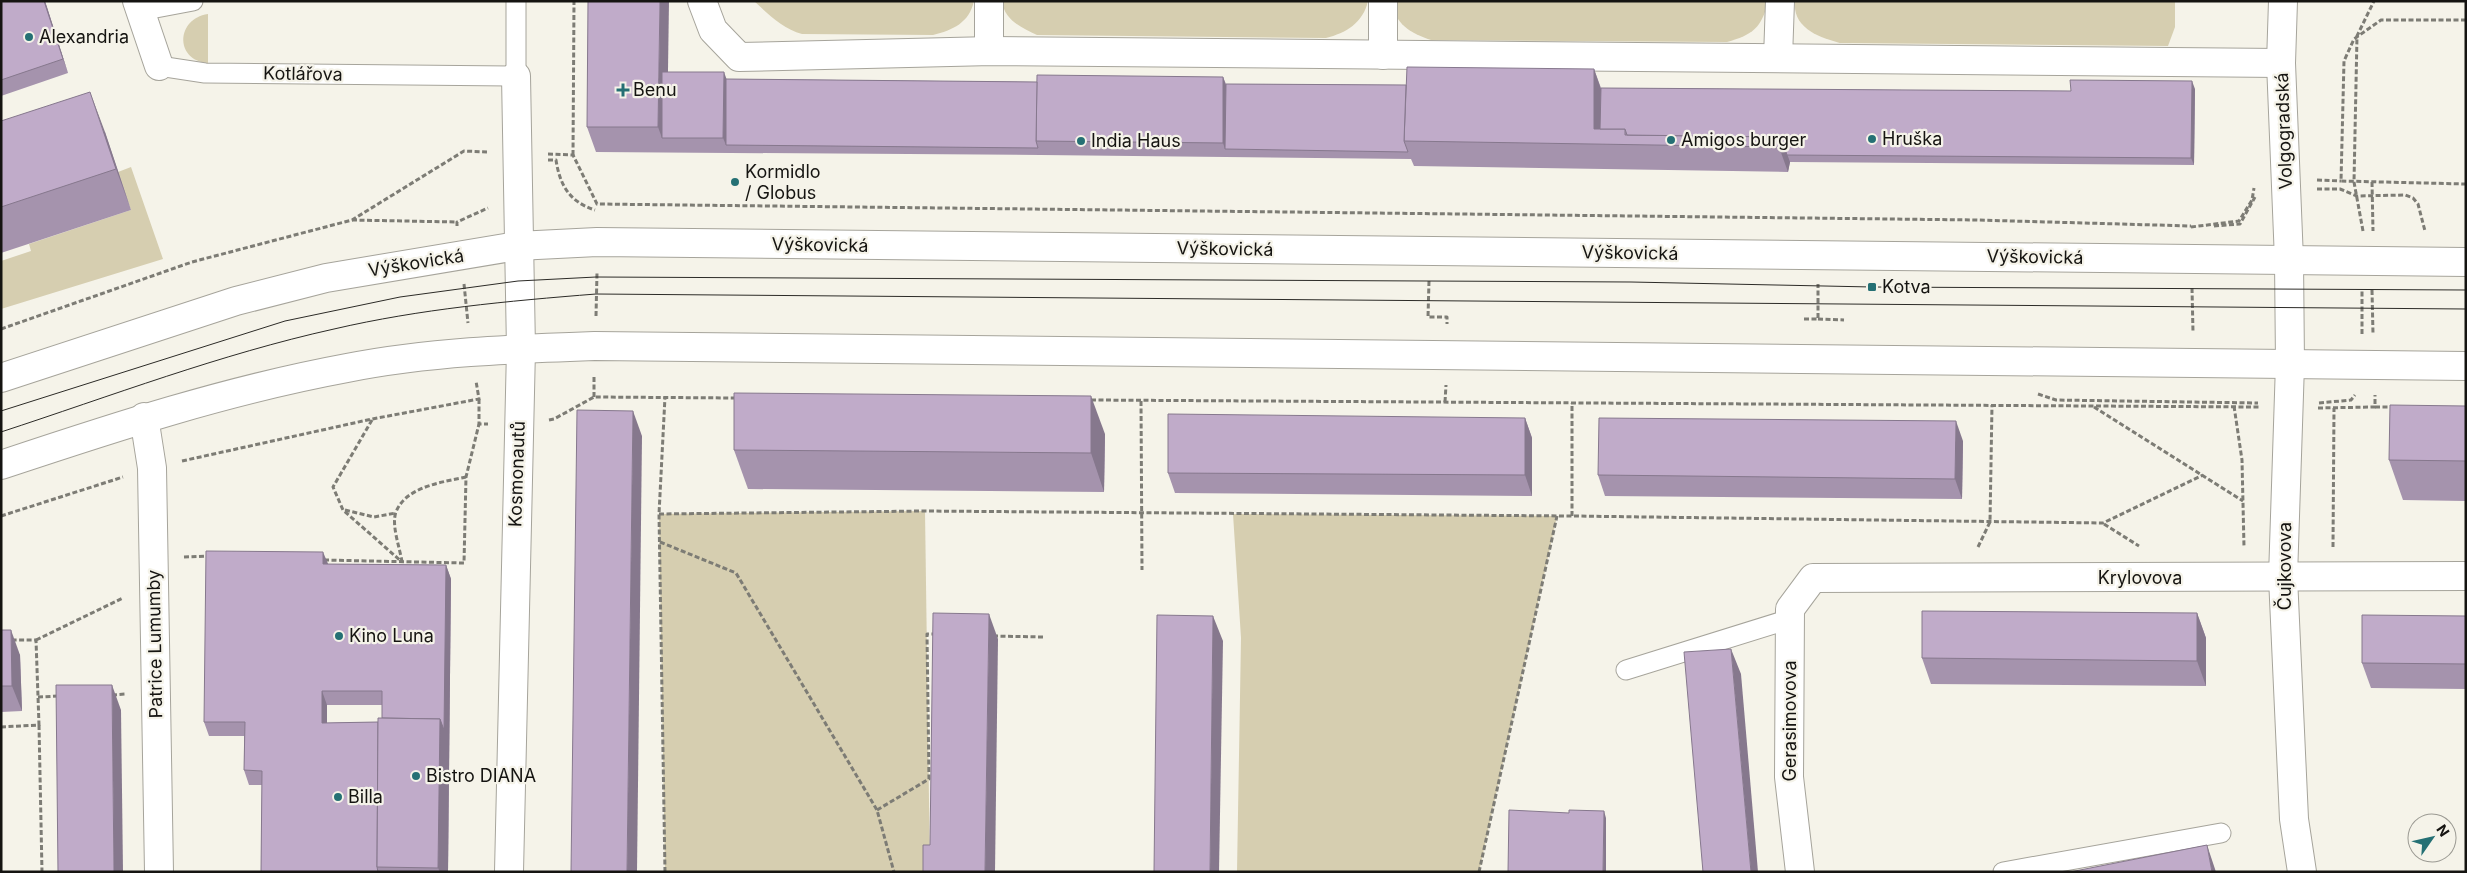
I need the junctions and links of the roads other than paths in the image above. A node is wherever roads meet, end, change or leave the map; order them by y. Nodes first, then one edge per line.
1 (193, 1) edge
2 (516, 1) edge
3 (702, 1) edge
4 (989, 1) edge
5 (1383, 1) edge
6 (1780, 1) edge
7 (2283, 1) edge
8 (138, 6) edge
9 (989, 51) junction
10 (1382, 55) junction
11 (1778, 58) junction
12 (2281, 63) junction
13 (159, 66) joint
14 (516, 76) junction
15 (517, 246) junction
16 (2289, 260) junction
17 (2466, 262) edge
18 (521, 349) junction
19 (2290, 364) junction
20 (2466, 366) edge
21 (1, 378) edge
22 (144, 417) junction
23 (1, 465) edge
24 (2466, 576) edge
25 (2283, 577) junction
26 (1813, 578) joint
27 (1790, 619) junction
28 (1626, 670) dead end
29 (2221, 833) dead end
30 (159, 872) edge
31 (509, 872) edge
32 (1800, 872) edge
33 (2003, 872) edge
34 (2302, 872) edge

1 - 8 lane
2 - 14 lane
3 - 9 street
4 - 9 street
5 - 10 street
6 - 11 street
7 - 12 street, Volgogradská
8 - 13 street, Kotlářova
9 - 10 street
10 - 11 street
11 - 12 street
12 - 16 street, Volgogradská
13 - 14 lane, Kotlářova
14 - 15 street, Kosmonautů
15 - 16 street, Výškovická
15 - 18 street, Kosmonautů
15 - 21 street, Výškovická
16 - 17 street, Výškovická
16 - 19 street, Čujkovova
18 - 19 street
18 - 22 street
18 - 31 street, Kosmonautů
19 - 20 street
19 - 25 street, Čujkovova
22 - 23 street
22 - 30 street, Patrice Lumumby
24 - 25 street, Krylovova
25 - 26 street, Krylovova
25 - 34 street, Čujkovova
26 - 27 street, Gerasimovova
27 - 28 lane
27 - 32 street, Gerasimovova
29 - 33 lane

